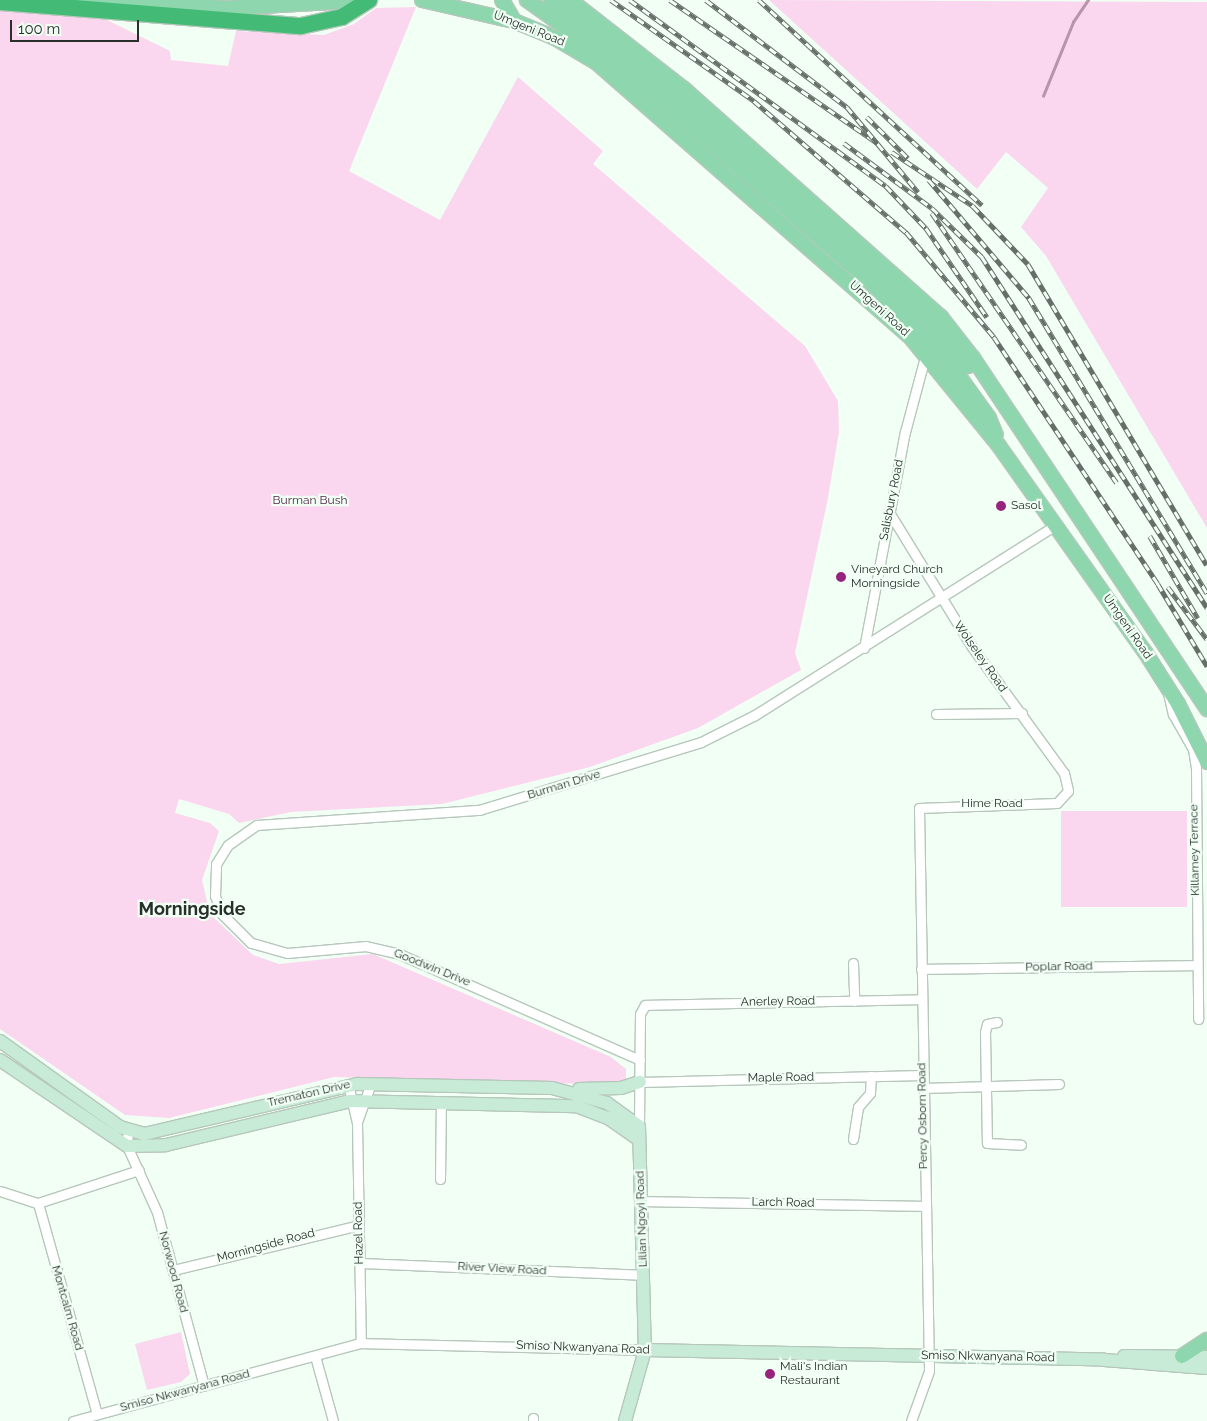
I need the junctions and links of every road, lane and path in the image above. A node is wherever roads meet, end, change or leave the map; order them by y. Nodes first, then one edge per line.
1 (76, 0) edge
2 (368, 0) edge
3 (422, 0) edge
4 (502, 0) edge
5 (527, 0) edge
6 (551, 0) edge
7 (570, 0) edge
8 (0, 2) edge
9 (514, 21) junction
10 (723, 147) junction
11 (926, 353) junction
12 (1009, 417) junction
13 (999, 446) junction
14 (889, 512) junction
15 (1054, 526) junction
16 (944, 599) junction
17 (864, 648) junction
18 (1168, 688) junction
19 (1207, 709) edge
20 (1022, 713) junction
21 (936, 714) dead end
22 (1207, 762) edge
23 (1064, 799) joint
24 (919, 808) joint
25 (239, 834) joint
26 (853, 963) dead end
27 (1197, 965) junction
28 (921, 969) junction
29 (922, 999) junction
30 (854, 1001) junction
31 (640, 1014) joint
32 (1198, 1019) dead end
33 (998, 1022) dead end
34 (0, 1041) edge
35 (0, 1060) edge
36 (640, 1060) junction
37 (922, 1075) junction
38 (871, 1076) junction
39 (640, 1082) junction
40 (58, 1083) junction
41 (371, 1083) junction
42 (348, 1084) junction
43 (1058, 1084) dead end
44 (477, 1086) junction
45 (986, 1086) junction
46 (923, 1088) junction
47 (557, 1089) junction
48 (49, 1096) junction
49 (350, 1101) junction
50 (364, 1101) junction
51 (441, 1102) junction
52 (477, 1103) junction
53 (562, 1106) junction
54 (242, 1110) junction
55 (357, 1122) junction
56 (248, 1125) junction
57 (639, 1126) junction
58 (128, 1130) junction
59 (144, 1134) junction
60 (853, 1139) dead end
61 (639, 1140) junction
62 (1021, 1145) dead end
63 (126, 1146) junction
64 (143, 1148) junction
65 (136, 1160) junction
66 (139, 1170) junction
67 (440, 1179) dead end
68 (0, 1191) edge
69 (642, 1201) junction
70 (38, 1203) junction
71 (924, 1206) junction
72 (359, 1225) junction
73 (360, 1263) junction
74 (173, 1270) junction
75 (643, 1275) junction
76 (1207, 1340) edge
77 (361, 1343) junction
78 (645, 1350) junction
79 (315, 1356) junction
80 (928, 1356) junction
81 (1182, 1356) junction
82 (1207, 1357) edge
83 (1104, 1360) junction
84 (1207, 1368) edge
85 (204, 1386) junction
86 (97, 1414) junction
87 (72, 1421) edge
88 (333, 1421) edge
89 (625, 1421) edge
90 (911, 1421) edge

1 - 2 main road
2 - 8 highway
3 - 9 main road, Umgeni Road
4 - 9 main road
5 - 10 main road
6 - 10 main road
7 - 12 main road, Umgeni Road
9 - 11 main road, Umgeni Road
10 - 12 main road
10 - 13 main road
11 - 13 main road, Umgeni Road
11 - 14 street, Salisbury Road
12 - 19 main road, Umgeni Road
13 - 15 main road, Umgeni Road
14 - 16 street, Wolseley Road
14 - 17 street, Salisbury Road
15 - 16 street, Burman Drive
15 - 18 main road, Umgeni Road
16 - 17 street, Burman Drive
16 - 20 street, Wolseley Road
17 - 25 street, Burman Drive
18 - 22 main road, Umgeni Road
18 - 27 street, Killarney Terrace
20 - 21 street
20 - 23 street, Wolseley Road
23 - 24 street, Hime Road
24 - 28 street, Percy Osborn Road
25 - 36 street, Goodwin Drive
26 - 30 street
27 - 28 street, Poplar Road
27 - 32 street, Killarney Terrace
28 - 29 street, Percy Osborn Road
29 - 30 street, Anerley Road
29 - 37 street, Percy Osborn Road
30 - 31 street, Anerley Road
31 - 36 street, Lilian Ngoyi Road
33 - 45 street
34 - 40 street, Trematon Drive
35 - 48 street, Trematon Drive
36 - 39 street, Lilian Ngoyi Road
37 - 38 street, Maple Road
37 - 46 street, Percy Osborn Road
38 - 39 street, Maple Road
38 - 60 street
39 - 47 street
39 - 57 street, Lilian Ngoyi Road
40 - 48 street
40 - 58 street, Trematon Drive
41 - 42 street, Trematon Drive
41 - 44 street, Trematon Drive
41 - 50 street, Hazel Road
42 - 49 street, Hazel Road
42 - 54 street, Trematon Drive
43 - 45 street
44 - 47 street, Trematon Drive
44 - 52 street
45 - 46 street
45 - 62 street
46 - 71 street, Percy Osborn Road
47 - 53 street
47 - 57 street, Trematon Drive
48 - 63 street, Trematon Drive
49 - 50 street, Trematon Drive
49 - 55 street, Hazel Road
49 - 56 street, Trematon Drive
50 - 51 street, Trematon Drive
50 - 55 street, Hazel Road
51 - 52 street, Trematon Drive
51 - 67 street
52 - 53 street, Trematon Drive
53 - 61 street, Trematon Drive
54 - 56 street
54 - 59 street, Trematon Drive
55 - 72 street, Hazel Road
56 - 64 street, Trematon Drive
57 - 61 street, Lilian Ngoyi Road
58 - 59 street, Trematon Drive
58 - 63 street
59 - 64 street
61 - 69 street, Lilian Ngoyi Road
63 - 64 street, Trematon Drive
63 - 65 street, Norwood Road
64 - 65 street
65 - 66 street, Norwood Road
66 - 70 street
66 - 74 street, Norwood Road
68 - 70 street
69 - 71 street, Larch Road
69 - 75 street, Lilian Ngoyi Road
70 - 86 street, Montcalm Road
71 - 80 street, Percy Osborn Road
72 - 73 street, Hazel Road
72 - 74 street, Morningside Road
73 - 75 street, River View Road
73 - 77 street, Hazel Road
74 - 85 street, Norwood Road
75 - 78 street, Lilian Ngoyi Road
76 - 81 main road
77 - 78 street, Smiso Nkwanyana Road
77 - 79 street, Smiso Nkwanyana Road
78 - 80 street, Smiso Nkwanyana Road
78 - 89 street, Lilian Ngoyi Road
79 - 85 street, Smiso Nkwanyana Road
79 - 88 street
80 - 83 street, Smiso Nkwanyana Road
80 - 90 street, Percy Osborn Road
81 - 82 street, Smiso Nkwanyana Road
81 - 83 street, Smiso Nkwanyana Road
83 - 84 street, Smiso Nkwanyana Road
85 - 86 street, Smiso Nkwanyana Road
86 - 87 street, Smiso Nkwanyana Road

